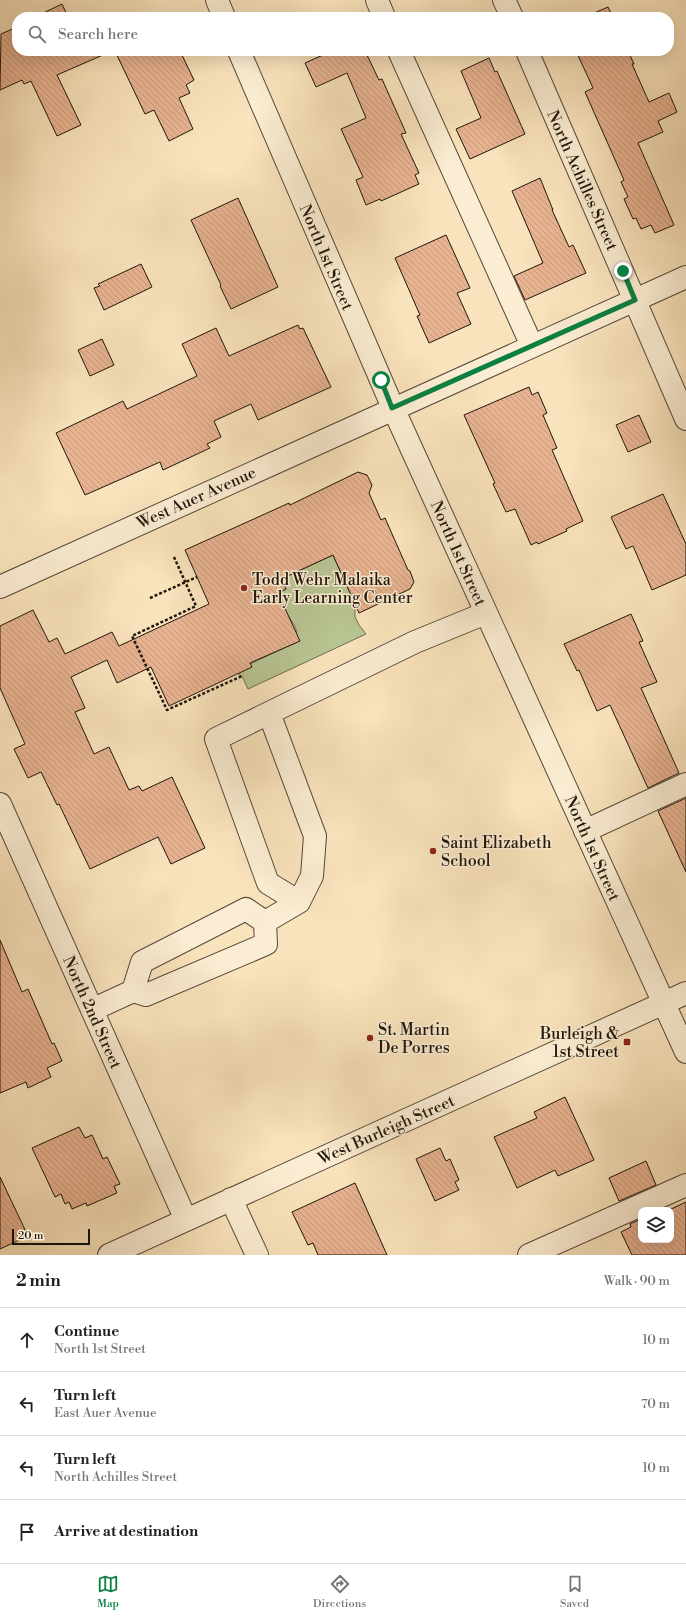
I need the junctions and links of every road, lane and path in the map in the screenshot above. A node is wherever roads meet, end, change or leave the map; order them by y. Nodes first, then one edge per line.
1 (217, 0) edge
2 (376, 0) edge
3 (504, 0) edge
4 (222, 12) edge
5 (382, 12) edge
6 (510, 12) edge
7 (241, 56) edge
8 (401, 56) edge
9 (529, 56) edge
10 (686, 276) edge
11 (635, 300) junction
12 (532, 346) junction
13 (392, 408) junction
14 (686, 419) edge
15 (174, 557) dead end
16 (197, 577) dead end
17 (185, 582) junction
18 (0, 587) edge
19 (150, 598) dead end
20 (486, 613) junction
21 (242, 676) dead end
22 (269, 713) junction
23 (686, 784) edge
24 (0, 804) edge
25 (585, 831) junction
26 (298, 902) junction
27 (265, 922) junction
28 (134, 991) junction
29 (686, 993) edge
30 (663, 1003) junction
31 (92, 1010) junction
32 (686, 1052) edge
33 (686, 1185) edge
34 (231, 1199) junction
35 (186, 1220) junction
36 (109, 1255) edge
37 (257, 1255) edge
38 (529, 1255) edge

1 - 4 street
2 - 5 street
3 - 6 street
7 - 13 street, North 1st Street
8 - 12 street
9 - 11 street, North Achilles Street
10 - 11 street, West Auer Avenue
11 - 12 street, West Auer Avenue
11 - 14 street, North Achilles Street
12 - 13 street, West Auer Avenue
13 - 18 street, West Auer Avenue
13 - 20 street, North 1st Street
15 - 17 path
16 - 17 path
17 - 19 path
17 - 21 path
20 - 22 street
20 - 25 street, North 1st Street
22 - 26 street
22 - 26 street
23 - 25 street
24 - 31 street, North 2nd Street
25 - 30 street, North 1st Street
26 - 27 street
27 - 28 street
27 - 28 street
28 - 31 street
29 - 30 street, West Burleigh Street
30 - 32 street, North 1st Street
30 - 34 street, West Burleigh Street
31 - 35 street, North 2nd Street
33 - 38 street
34 - 35 street, West Burleigh Street
34 - 37 street
35 - 36 street, West Burleigh Street

